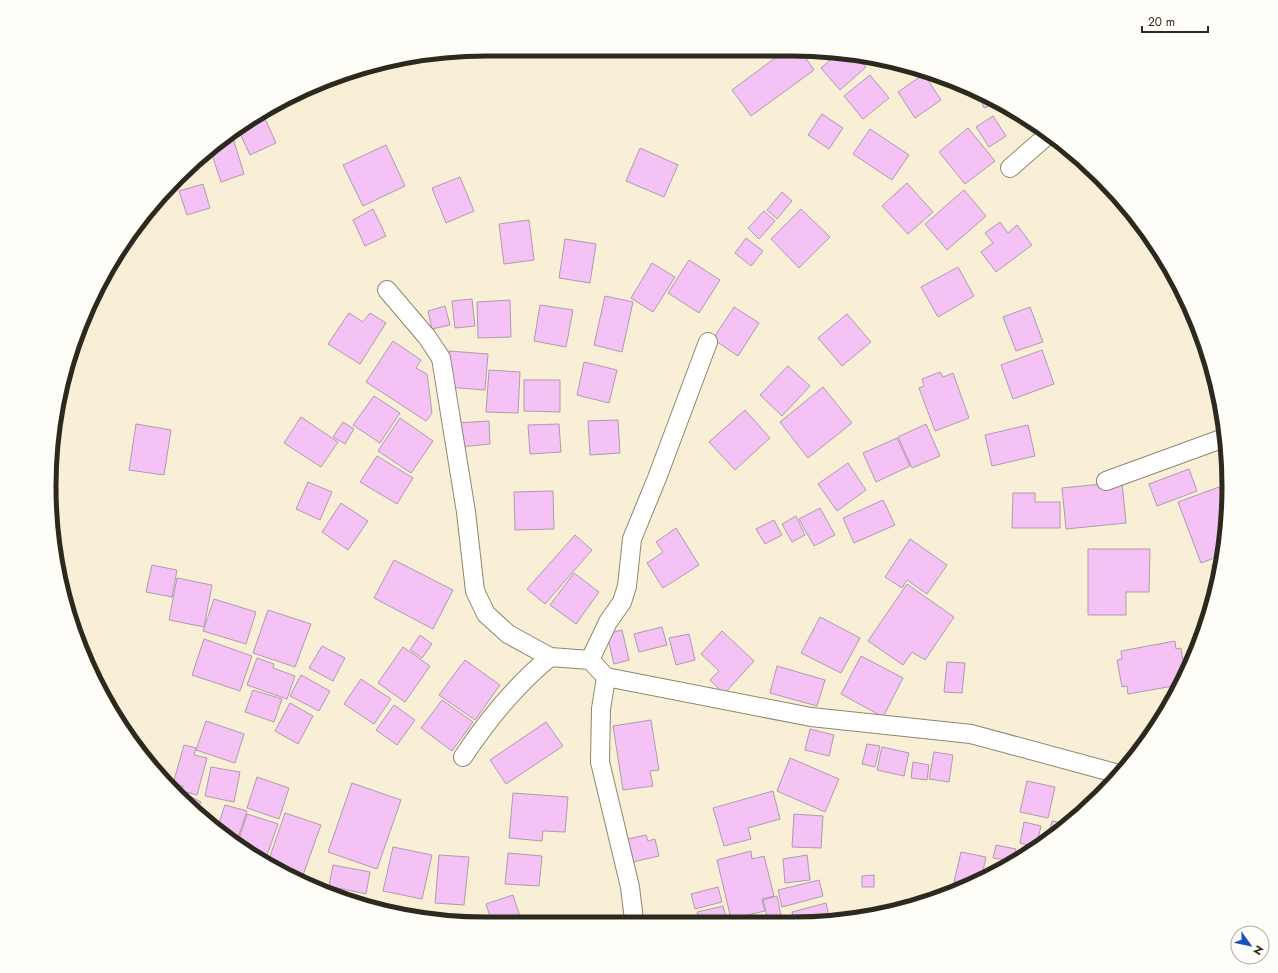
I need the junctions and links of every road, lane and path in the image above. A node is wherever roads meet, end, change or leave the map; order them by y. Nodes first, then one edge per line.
1 (1044, 138) edge
2 (1010, 168) dead end
3 (387, 290) dead end
4 (708, 342) dead end
5 (1219, 440) edge
6 (1106, 481) dead end
7 (550, 657) junction
8 (590, 660) junction
9 (606, 677) junction
10 (463, 757) dead end
11 (1113, 772) edge
12 (634, 917) edge

1 - 2 street
3 - 7 street
4 - 8 street
5 - 6 street
7 - 8 street
7 - 10 street
8 - 9 street
9 - 11 street
9 - 12 street

